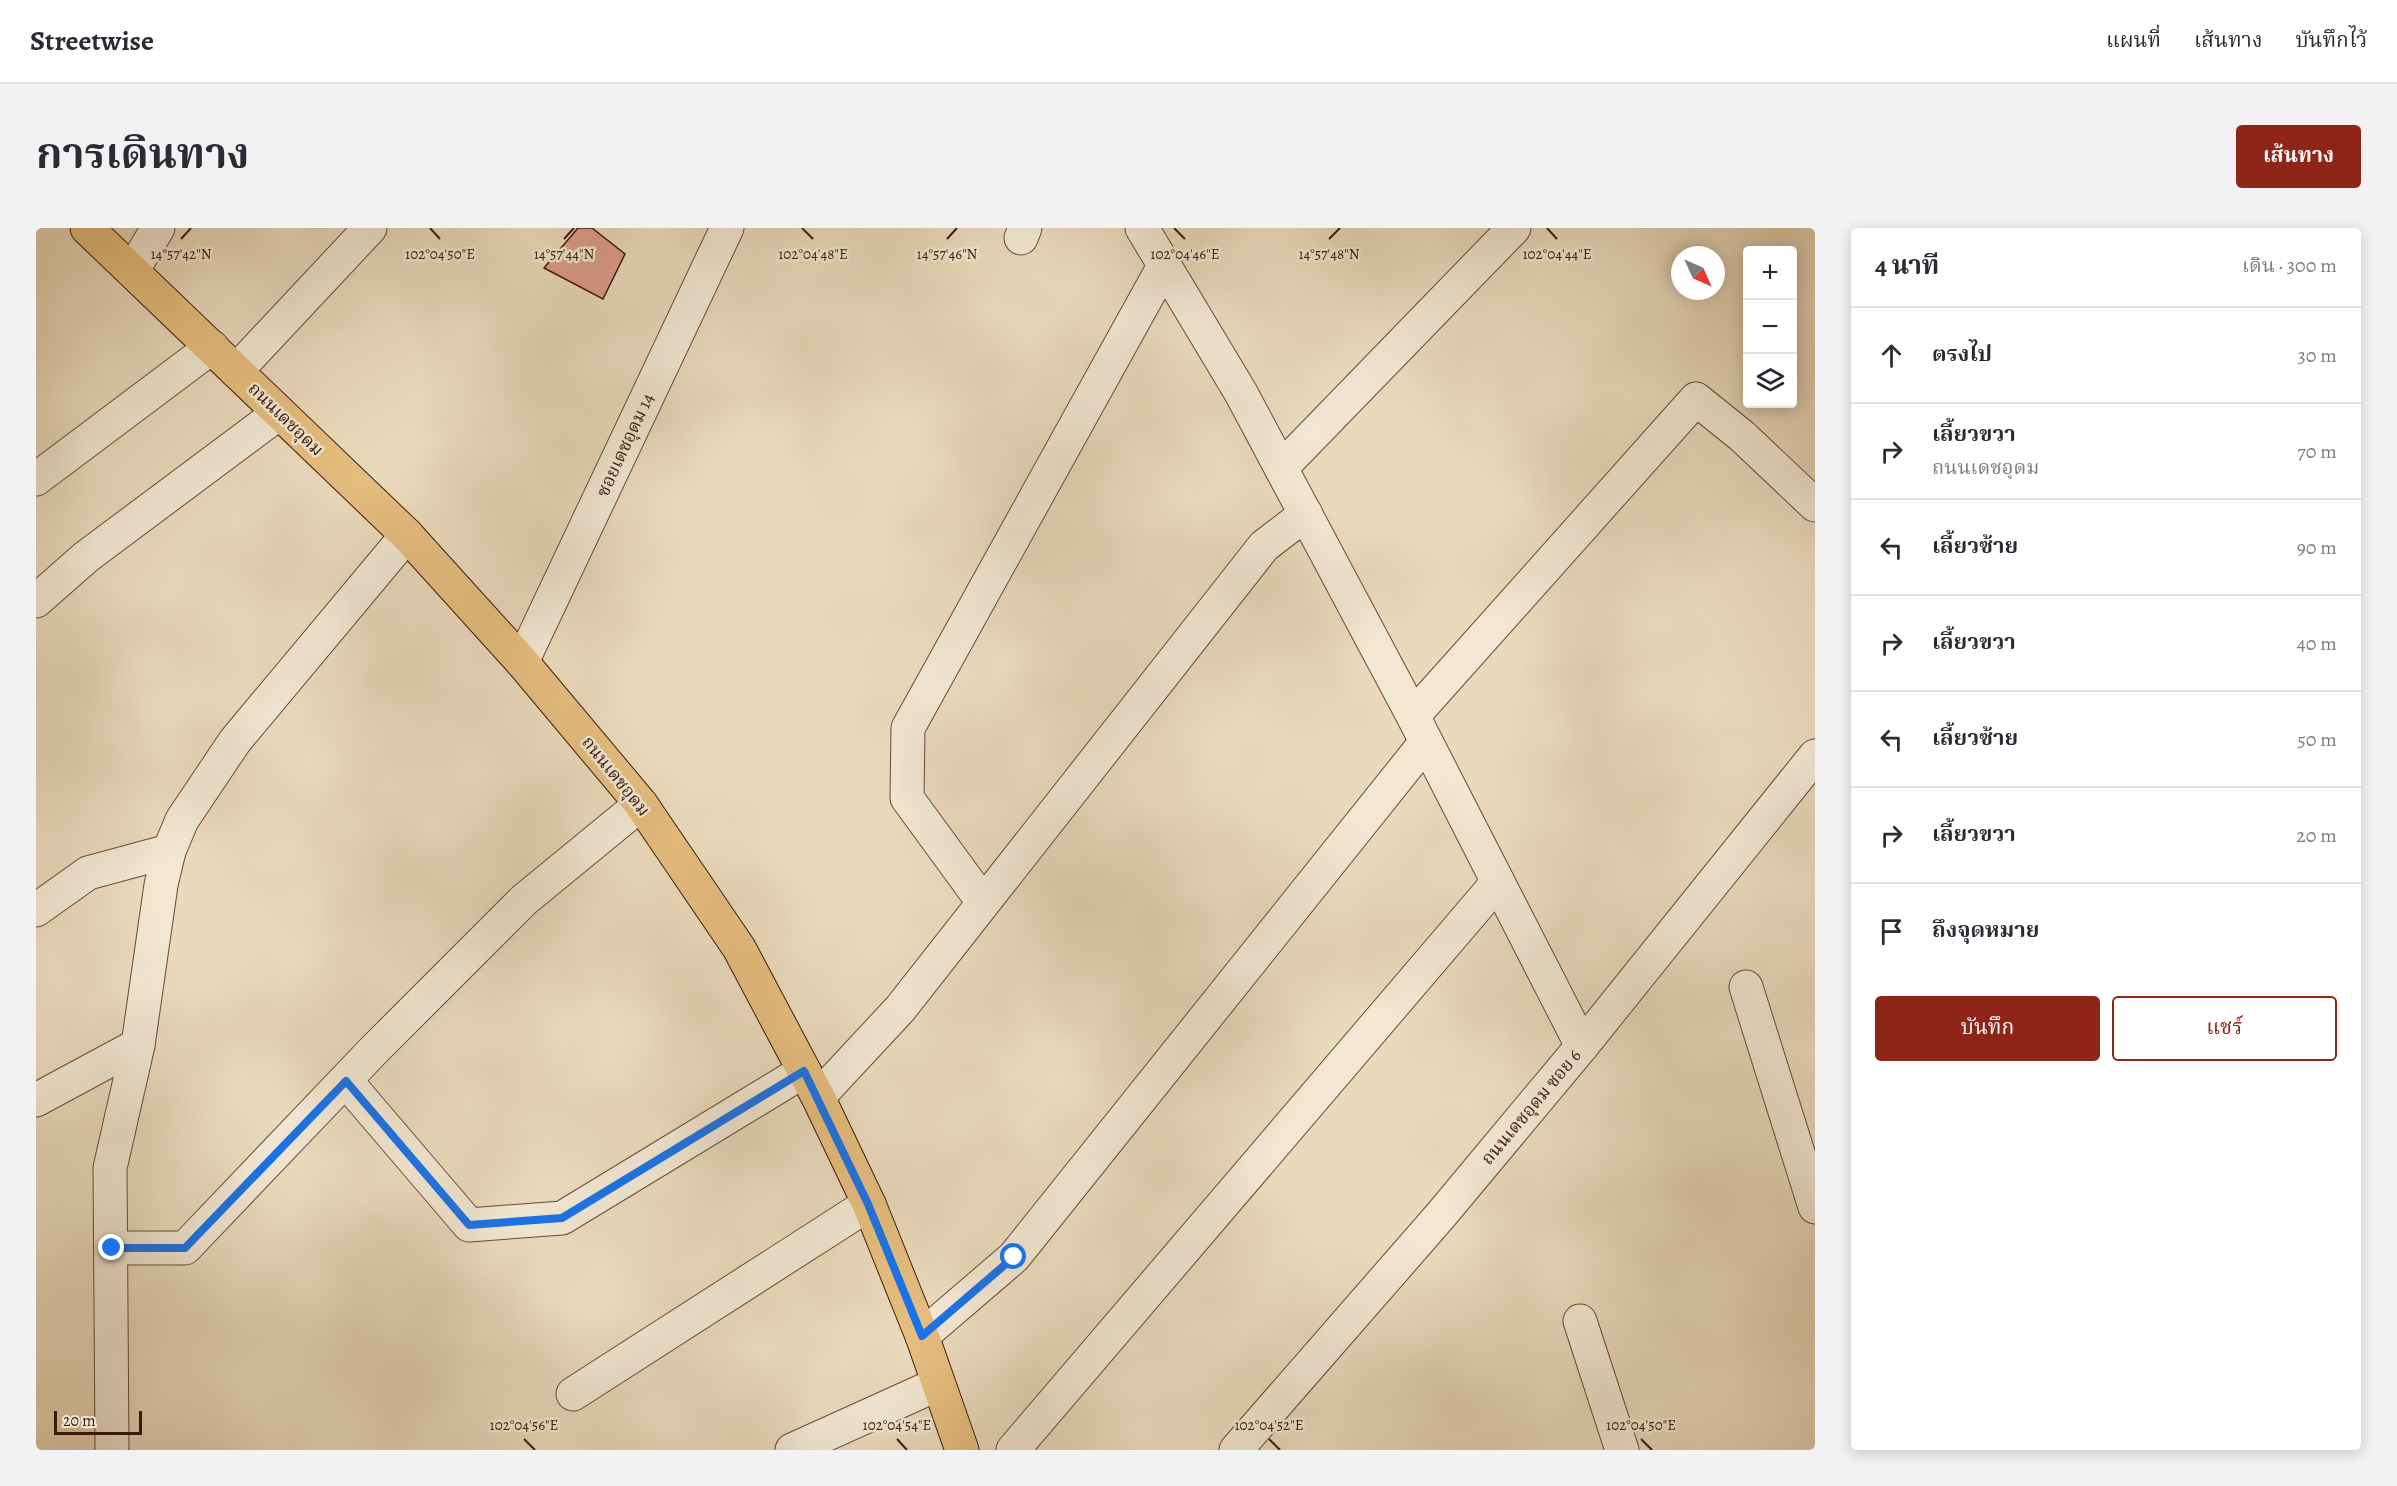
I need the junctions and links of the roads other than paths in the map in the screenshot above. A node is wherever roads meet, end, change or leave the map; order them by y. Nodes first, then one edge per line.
1 (87, 228) edge
2 (158, 228) edge
3 (370, 228) edge
4 (727, 228) edge
5 (1142, 228) edge
6 (1514, 228) edge
7 (1164, 266) junction
8 (132, 271) junction
9 (212, 348) junction
10 (236, 371) junction
11 (279, 413) junction
12 (1281, 468) junction
13 (36, 479) edge
14 (1815, 506) edge
15 (1306, 514) junction
16 (406, 535) junction
17 (36, 601) edge
18 (522, 662) junction
19 (1419, 729) junction
20 (1815, 756) edge
21 (641, 804) junction
22 (169, 851) junction
23 (1498, 882) junction
24 (983, 902) junction
25 (36, 910) edge
26 (1746, 987) dead end
27 (138, 1045) junction
28 (1582, 1046) junction
29 (346, 1081) junction
30 (811, 1084) junction
31 (36, 1100) edge
32 (868, 1204) junction
33 (1815, 1207) edge
34 (112, 1248) junction
35 (1580, 1321) dead end
36 (922, 1336) junction
37 (938, 1384) junction
38 (573, 1394) dead end
39 (112, 1450) edge
40 (792, 1450) edge
41 (962, 1450) edge
42 (1013, 1450) edge
43 (1236, 1450) edge
44 (1622, 1450) edge

1 - 8 main road, ถนนเดชอุดม
2 - 8 street
3 - 10 street
4 - 18 street, ซอยเดชอุดม 14
5 - 7 street
6 - 12 street
7 - 12 street
7 - 24 street
8 - 9 main road, ถนนเดชอุดม
9 - 10 main road, ถนนเดชอุดม
9 - 13 street
10 - 11 main road, ถนนเดชอุดม
11 - 16 main road, ถนนเดชอุดม
11 - 17 street
12 - 15 street
14 - 19 street
15 - 19 street
15 - 24 street
16 - 18 main road, ถนนเดชอุดม
16 - 22 street
18 - 21 main road, ถนนเดชอุดม
19 - 23 street
19 - 36 street
20 - 28 street, ถนนเดชอุดม ซอย 6
21 - 29 street
21 - 30 main road, ถนนเดชอุดม
22 - 25 street
22 - 27 street
23 - 28 street
23 - 42 street
24 - 30 street
26 - 33 street
27 - 31 street
27 - 34 street
28 - 43 street, ถนนเดชอุดม ซอย 6
29 - 30 street
29 - 34 street
30 - 32 main road, ถนนเดชอุดม
32 - 36 main road, ถนนเดชอุดม
32 - 38 street
34 - 39 street
35 - 44 street
36 - 37 main road, ถนนเดชอุดม
37 - 40 street
37 - 41 main road, ถนนเดชอุดม

